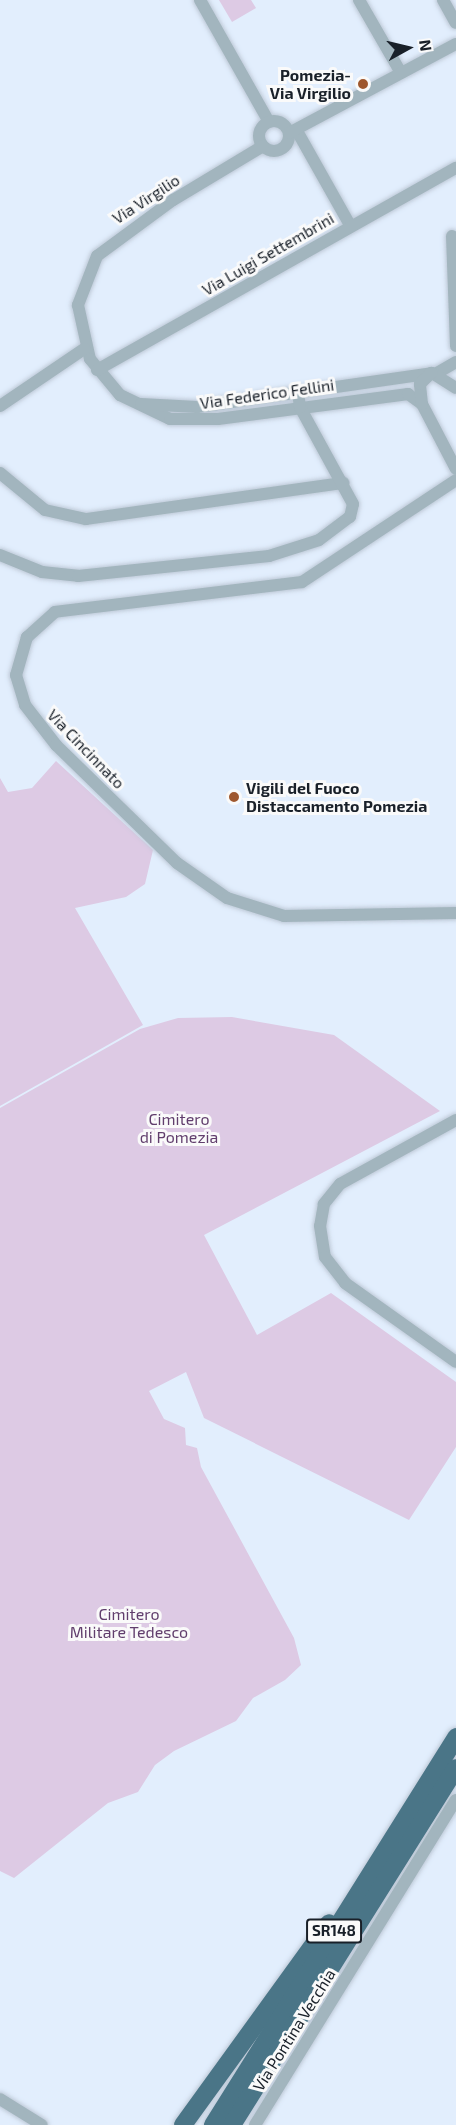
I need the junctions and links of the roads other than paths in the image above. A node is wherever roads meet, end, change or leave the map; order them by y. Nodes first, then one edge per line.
1 (200, 0) edge
2 (359, 0) edge
3 (443, 0) edge
4 (456, 23) edge
5 (456, 44) edge
6 (401, 73) junction
7 (269, 122) junction
8 (293, 132) junction
9 (263, 146) junction
10 (456, 168) edge
11 (350, 225) junction
12 (452, 236) dead end
13 (454, 343) edge
14 (84, 349) junction
15 (456, 362) edge
16 (97, 370) junction
17 (435, 373) junction
18 (456, 388) edge
19 (298, 392) junction
20 (128, 401) junction
21 (422, 404) junction
22 (0, 406) edge
23 (300, 407) junction
24 (456, 469) edge
25 (0, 473) edge
26 (456, 480) edge
27 (343, 483) junction
28 (0, 555) edge
29 (456, 913) edge
30 (456, 1120) edge
31 (456, 1362) edge
32 (456, 1737) edge
33 (456, 1768) edge
34 (456, 1800) edge
35 (364, 1883) junction
36 (0, 2099) edge
37 (42, 2125) edge
38 (183, 2125) edge
39 (213, 2125) edge
40 (232, 2125) edge
41 (255, 2125) edge

1 - 7 street
2 - 6 street
3 - 4 street
5 - 6 street
6 - 8 street
7 - 8 street
7 - 9 street
8 - 9 street
8 - 11 street
9 - 14 street, Via Virgilio
10 - 11 street, Via Luigi Settembrini
11 - 16 street, Via Luigi Settembrini
12 - 13 street
14 - 16 street
14 - 22 street
15 - 17 street
16 - 20 street
17 - 18 street
17 - 19 street, Via Federico Fellini
17 - 21 street
19 - 20 street, Via Federico Fellini
19 - 23 street
20 - 23 street, Via Federico Fellini
21 - 23 street, Via Federico Fellini
21 - 24 street
23 - 27 street
25 - 27 street
26 - 29 street, Via Cincinnato
27 - 28 street
30 - 31 street
32 - 35 highway, SR148
33 - 40 highway, SR148
34 - 41 street, Via Pontina Vecchia
35 - 38 highway
35 - 39 highway, SR148
36 - 37 street

